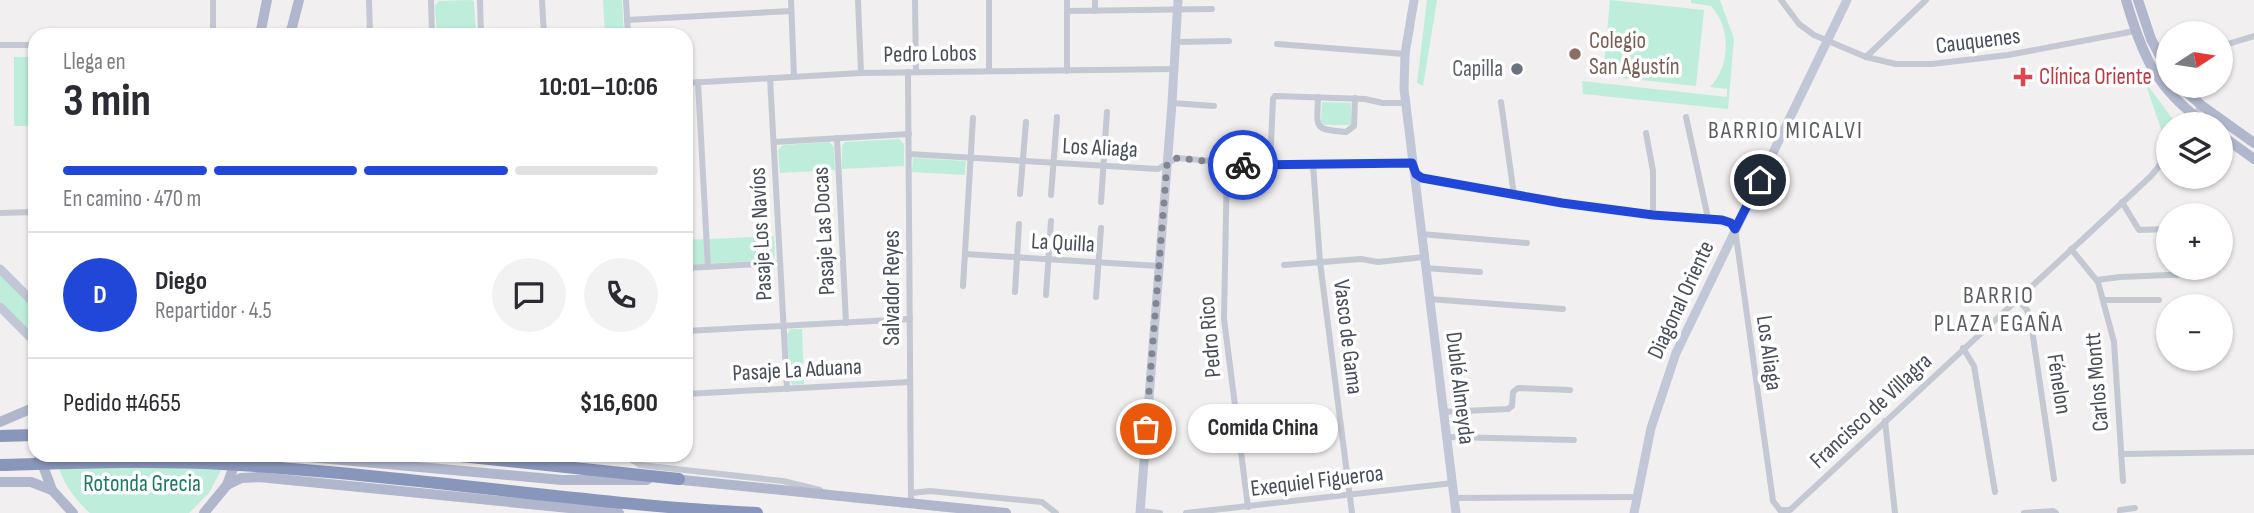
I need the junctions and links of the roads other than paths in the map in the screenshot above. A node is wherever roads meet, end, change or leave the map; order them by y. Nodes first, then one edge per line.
1 (213, 0) edge
2 (267, 0) edge
3 (299, 0) edge
4 (369, 0) edge
5 (431, 0) edge
6 (480, 0) edge
7 (542, 0) edge
8 (626, 0) edge
9 (791, 0) edge
10 (858, 0) edge
11 (915, 0) edge
12 (989, 0) edge
13 (1067, 0) edge
14 (1095, 0) edge
15 (1414, 0) edge
16 (1781, 0) edge
17 (1847, 0) edge
18 (1926, 0) edge
19 (2126, 0) edge
20 (2138, 0) edge
21 (1177, 5) edge
22 (1212, 9) dead end
23 (791, 11) junction
24 (1067, 11) junction
25 (1095, 11) junction
26 (627, 20) junction
27 (213, 28) edge
28 (261, 28) edge
29 (292, 28) edge
30 (370, 28) edge
31 (432, 28) edge
32 (481, 28) edge
33 (544, 28) edge
34 (628, 28) edge
35 (2135, 32) junction
36 (2254, 36) edge
37 (2151, 39) junction
38 (1229, 41) dead end
39 (1176, 42) junction
40 (1827, 42) junction
41 (2233, 42) edge
42 (1277, 44) dead end
43 (28, 45) edge
44 (0, 46) edge
45 (2156, 48) edge
46 (1405, 54) junction
47 (1866, 57) junction
48 (1174, 69) junction
49 (989, 71) junction
50 (1067, 71) junction
51 (912, 72) junction
52 (862, 73) junction
53 (2156, 73) edge
54 (794, 76) junction
55 (770, 78) junction
56 (693, 82) edge
57 (698, 82) junction
58 (1318, 97) junction
59 (1355, 98) junction
60 (2177, 98) edge
61 (2193, 98) edge
62 (1501, 102) dead end
63 (1172, 103) junction
64 (1405, 103) junction
65 (2201, 105) junction
66 (1214, 106) dead end
67 (1107, 112) dead end
68 (2189, 112) edge
69 (2200, 112) edge
70 (1057, 117) dead end
71 (1686, 117) dead end
72 (973, 118) dead end
73 (1026, 122) dead end
74 (1724, 128) dead end
75 (1646, 133) dead end
76 (909, 134) junction
77 (1780, 137) junction
78 (837, 138) junction
79 (774, 142) junction
80 (2254, 143) edge
81 (2233, 144) edge
82 (909, 154) junction
83 (970, 158) junction
84 (2254, 159) edge
85 (1023, 161) junction
86 (1053, 163) junction
87 (1227, 163) junction
88 (1167, 164) junction
89 (1312, 164) junction
90 (1412, 165) junction
91 (1104, 166) junction
92 (1270, 166) junction
93 (2156, 170) edge
94 (1020, 194) dead end
95 (1051, 195) dead end
96 (1514, 195) junction
97 (1101, 202) dead end
98 (2122, 202) junction
99 (28, 212) edge
100 (0, 213) edge
101 (1653, 215) junction
102 (1708, 218) junction
103 (1051, 221) dead end
104 (1019, 225) dead end
105 (1101, 228) dead end
106 (1735, 229) junction
107 (2156, 229) edge
108 (1421, 233) junction
109 (1527, 243) dead end
110 (2071, 249) junction
111 (965, 254) junction
112 (1017, 257) junction
113 (1424, 257) junction
114 (1048, 259) junction
115 (1098, 262) junction
116 (1320, 262) junction
117 (780, 263) junction
118 (1284, 265) dead end
119 (1159, 266) junction
120 (708, 267) junction
121 (693, 268) edge
122 (1426, 268) junction
123 (0, 269) edge
124 (1480, 272) dead end
125 (2156, 275) edge
126 (2097, 280) junction
127 (963, 286) dead end
128 (1015, 292) dead end
129 (1046, 295) dead end
130 (28, 297) edge
131 (1096, 297) dead end
132 (2017, 298) junction
133 (1429, 299) junction
134 (2103, 300) junction
135 (2156, 300) edge
136 (0, 307) edge
137 (1563, 309) dead end
138 (910, 319) junction
139 (846, 323) junction
140 (783, 326) junction
141 (693, 331) edge
142 (28, 335) edge
143 (1963, 348) junction
144 (910, 382) junction
145 (787, 389) junction
146 (1570, 390) dead end
147 (693, 394) edge
148 (28, 410) edge
149 (1443, 412) junction
150 (1885, 421) junction
151 (0, 422) edge
152 (28, 435) edge
153 (0, 436) edge
154 (1447, 437) junction
155 (1574, 440) dead end
156 (2254, 452) edge
157 (2121, 454) junction
158 (42, 462) edge
159 (236, 462) edge
160 (364, 462) edge
161 (518, 462) edge
162 (635, 462) edge
163 (0, 466) edge
164 (679, 479) junction
165 (2054, 479) dead end
166 (2123, 481) dead end
167 (0, 482) edge
168 (1452, 483) junction
169 (228, 485) junction
170 (52, 490) junction
171 (1996, 492) dead end
172 (1350, 495) junction
173 (1637, 497) junction
174 (849, 498) junction
175 (911, 498) junction
176 (1455, 498) junction
177 (1248, 507) junction
178 (2135, 508) dead end
179 (721, 512) edge
180 (1140, 512) edge
181 (1780, 512) edge
182 (73, 513) edge
183 (204, 513) edge
184 (619, 513) edge
185 (757, 513) edge
186 (1006, 513) edge
187 (1056, 513) edge
188 (1160, 513) edge
189 (1190, 513) edge
190 (1352, 513) edge
191 (1457, 513) edge
192 (1634, 513) edge
193 (1895, 513) edge
194 (2024, 513) edge
195 (2056, 513) edge
196 (2120, 513) edge

1 - 27 street
2 - 28 main road
3 - 29 main road
4 - 30 street
5 - 31 street
6 - 32 street
7 - 33 street
8 - 26 street
9 - 23 street
10 - 52 street
11 - 51 street, Salvador Reyes
12 - 49 street
13 - 24 street
14 - 25 street
15 - 46 main road, Dublé Almeyda
16 - 40 street, Cauquenes
17 - 40 main road, Diagonal Oriente
18 - 47 street
19 - 35 main road
20 - 37 main road
21 - 22 street
21 - 25 street
21 - 39 main road
23 - 26 street
23 - 54 street
24 - 25 street
24 - 50 street
26 - 34 street
35 - 37 main road
35 - 47 street, Cauquenes
35 - 53 main road
36 - 41 street
37 - 45 main road
38 - 39 street
39 - 48 main road
40 - 47 street, Cauquenes
40 - 77 main road, Diagonal Oriente
42 - 46 street
43 - 44 street
46 - 64 main road, Dublé Almeyda
48 - 50 street, Pedro Lobos
48 - 63 main road
49 - 50 street, Pedro Lobos
49 - 51 street, Pedro Lobos
51 - 52 street, Pedro Lobos
51 - 76 street, Salvador Reyes
52 - 54 street, Pedro Lobos
54 - 55 street, Pedro Lobos
55 - 57 street, Pedro Lobos
55 - 79 street, Pasaje Los Navíos
56 - 57 street, Pedro Lobos
57 - 120 street
58 - 59 street
58 - 59 street
58 - 92 street
59 - 64 street
60 - 68 main road
61 - 65 main road
62 - 96 street
63 - 66 street
63 - 88 main road
64 - 90 main road, Dublé Almeyda
65 - 69 street
65 - 80 main road
67 - 91 street
70 - 86 street
71 - 102 street
72 - 83 street
73 - 85 street
74 - 77 street
75 - 101 street
76 - 78 street
76 - 82 street, Salvador Reyes
77 - 106 main road, Diagonal Oriente
78 - 79 street
78 - 139 street, Pasaje Las Docas
79 - 117 street, Pasaje Los Navíos
81 - 84 main road
82 - 83 street, Los Aliaga
82 - 138 street, Salvador Reyes
83 - 85 street, Los Aliaga
83 - 111 street
85 - 86 street, Los Aliaga
85 - 94 street
86 - 91 street, Los Aliaga
86 - 95 street
87 - 88 street, Los Aliaga
87 - 92 street, Los Aliaga
87 - 177 street, Pedro Rico
88 - 91 street, Los Aliaga
88 - 119 main road
89 - 90 street, Los Aliaga
89 - 92 street, Los Aliaga
89 - 116 street, Vasco de Gama
90 - 96 street, Los Aliaga
90 - 108 main road, Dublé Almeyda
91 - 97 street
93 - 98 street, Francisco de Villagra
96 - 101 street, Los Aliaga
98 - 107 street
98 - 110 street, Francisco de Villagra
99 - 100 street
101 - 102 street, Los Aliaga
102 - 106 street, Los Aliaga
103 - 114 street
104 - 112 street
105 - 115 street
106 - 173 main road, Diagonal Oriente
106 - 181 street, Los Aliaga
108 - 109 street
108 - 113 main road, Dublé Almeyda
110 - 126 street, Carlos Montt
110 - 132 street, Francisco de Villagra
111 - 112 street, La Quilla
111 - 127 street
112 - 114 street, La Quilla
112 - 128 street
113 - 116 street
113 - 122 main road, Dublé Almeyda
114 - 115 street, La Quilla
114 - 129 street
115 - 119 street, La Quilla
115 - 131 street
116 - 118 street
116 - 172 street, Vasco de Gama
117 - 120 street
117 - 140 street, Pasaje Los Navíos
119 - 180 main road
120 - 121 street
122 - 124 street
122 - 133 main road, Dublé Almeyda
123 - 130 main road
125 - 126 street
126 - 134 street, Carlos Montt
132 - 143 street, Francisco de Villagra
132 - 165 street, Fénelon
133 - 137 street
133 - 149 main road, Dublé Almeyda
134 - 135 street
134 - 157 street, Carlos Montt
136 - 142 main road
138 - 139 street
138 - 144 street, Salvador Reyes
139 - 140 street
140 - 141 street
140 - 145 street, Pasaje Los Navíos
143 - 150 street, Francisco de Villagra
143 - 171 street
144 - 145 street, Pasaje La Aduana
144 - 175 street, Salvador Reyes
145 - 147 street, Pasaje La Aduana
146 - 149 street
148 - 151 main road
149 - 154 main road, Dublé Almeyda
150 - 181 street, Francisco de Villagra
150 - 193 street
152 - 153 highway
154 - 155 street
154 - 168 main road, Dublé Almeyda
156 - 157 street
157 - 166 street, Carlos Montt
158 - 170 main road
159 - 169 main road
160 - 164 main road
161 - 164 highway
162 - 174 street
163 - 179 highway
164 - 174 main road
167 - 170 main road
168 - 172 street, Exequiel Figueroa
168 - 176 main road, Dublé Almeyda
169 - 183 main road
169 - 184 main road
170 - 182 main road
172 - 177 street, Exequiel Figueroa
172 - 190 street, Vasco de Gama
173 - 176 street
173 - 192 main road, Diagonal Oriente
174 - 175 main road
175 - 186 main road
175 - 187 street
176 - 191 main road, Dublé Almeyda
177 - 189 street, Exequiel Figueroa
178 - 196 street
179 - 185 highway
180 - 188 street
194 - 195 street

